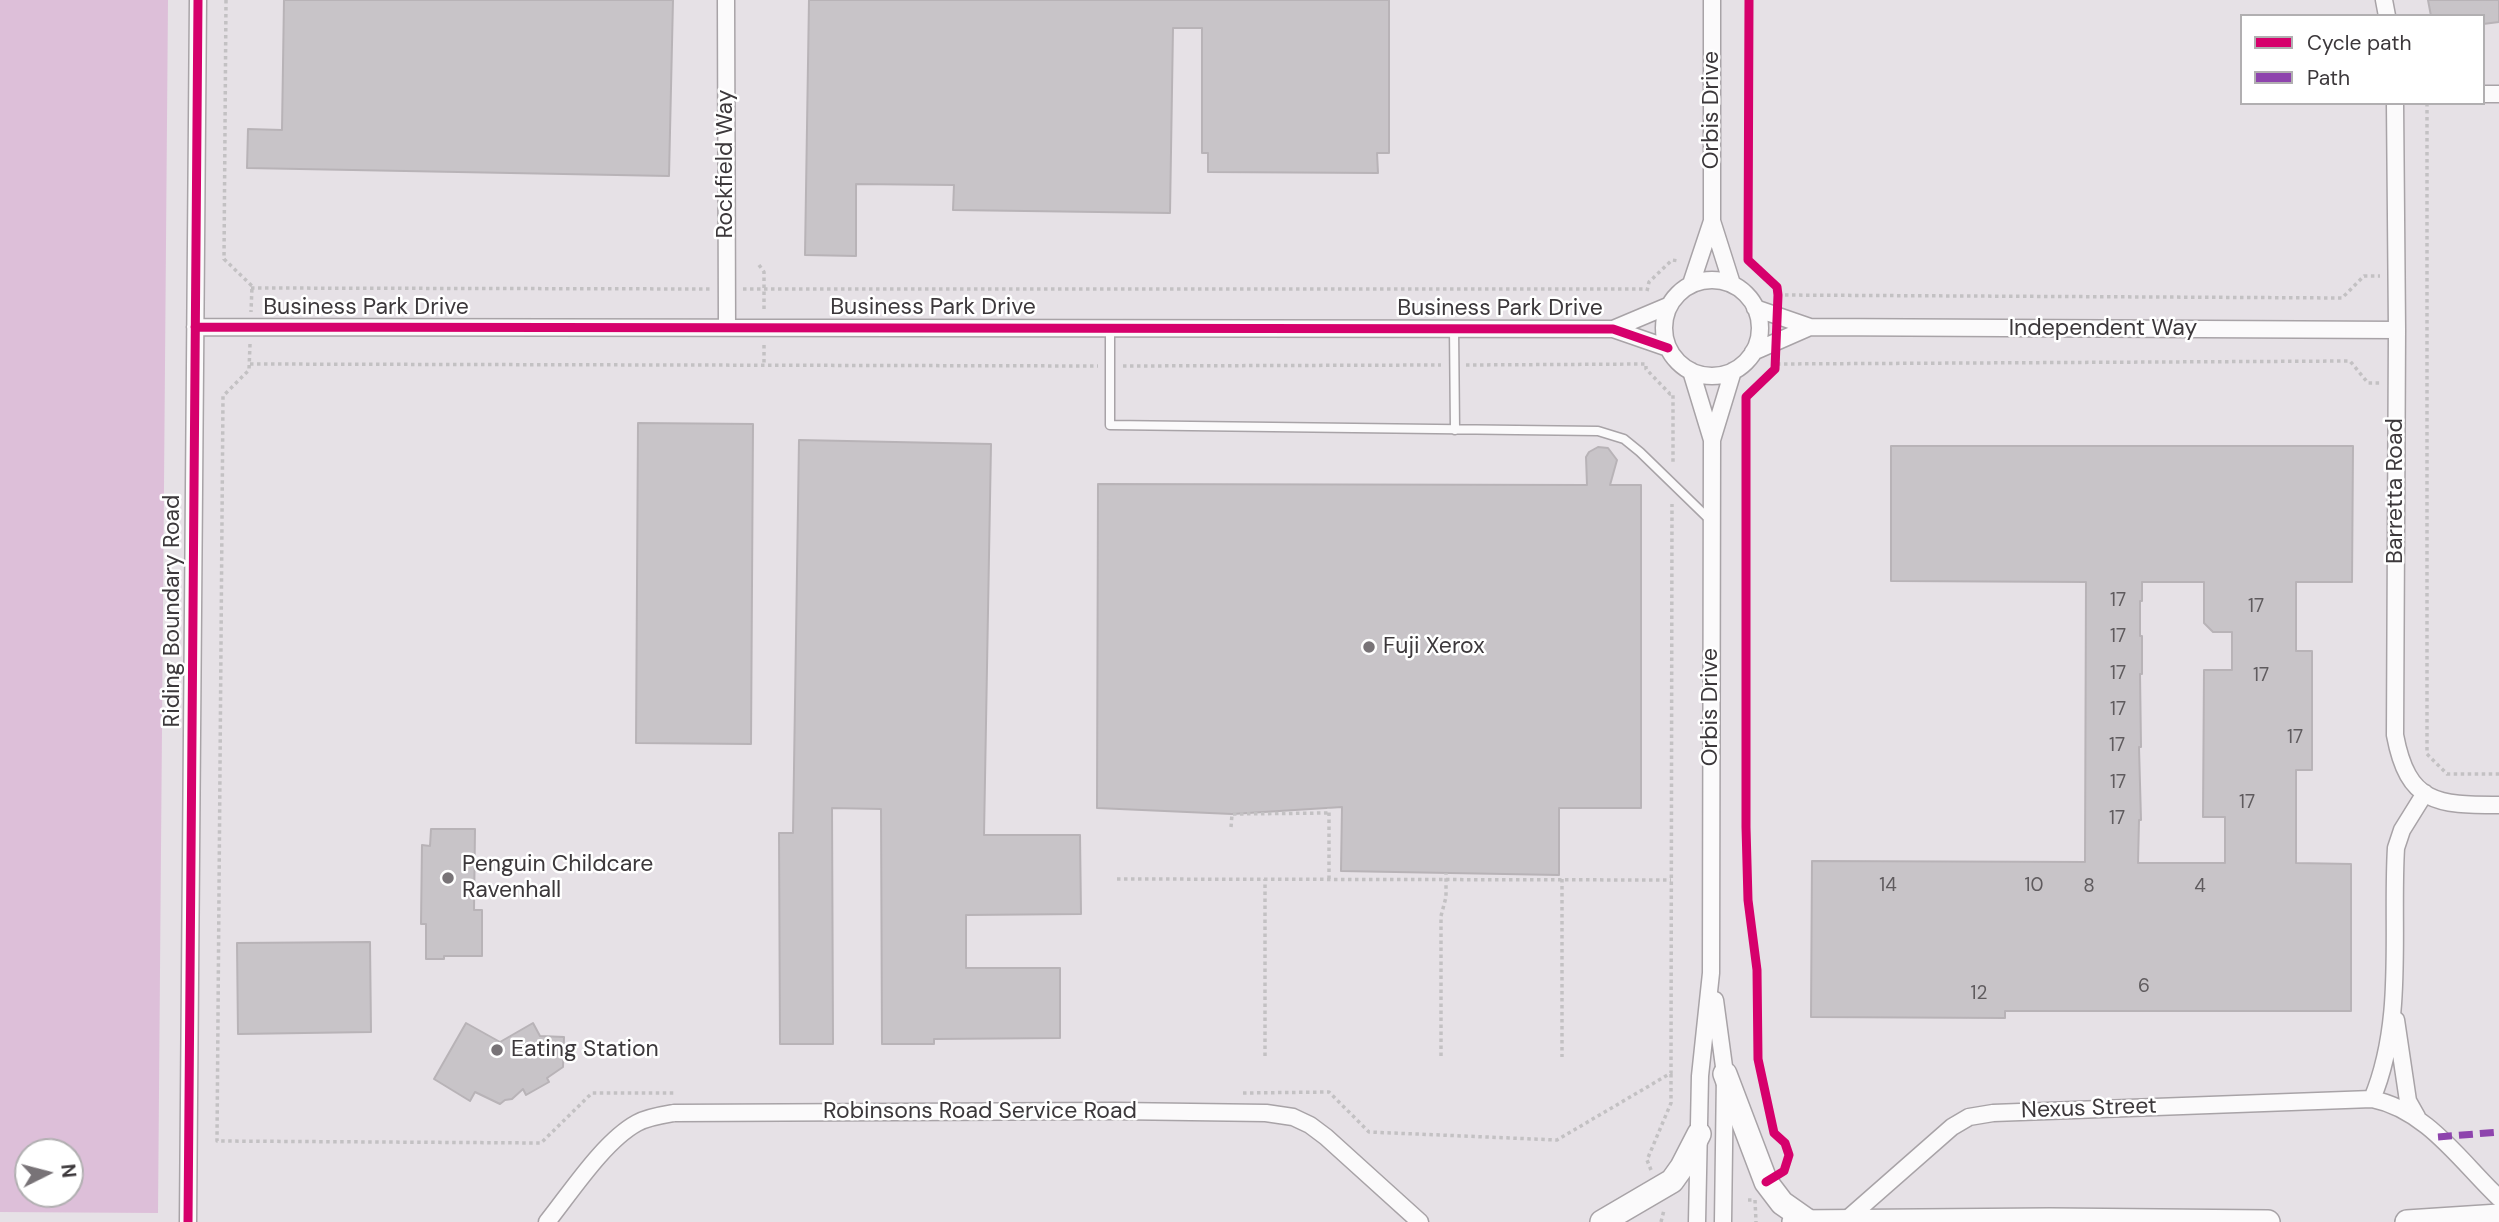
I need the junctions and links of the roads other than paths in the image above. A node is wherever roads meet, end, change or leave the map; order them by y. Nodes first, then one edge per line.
1 (198, 0) edge
2 (726, 0) edge
3 (1712, 0) edge
4 (2395, 105) edge
5 (1712, 220) junction
6 (1691, 284) junction
7 (1732, 284) junction
8 (1670, 305) junction
9 (1755, 308) junction
10 (195, 327) junction
11 (727, 327) junction
12 (1110, 327) junction
13 (1810, 327) junction
14 (1454, 328) junction
15 (1613, 329) junction
16 (2397, 330) junction
17 (1668, 348) junction
18 (1753, 352) junction
19 (1691, 371) junction
20 (1733, 371) junction
21 (1455, 430) junction
22 (1712, 440) junction
23 (1712, 523) junction
24 (2425, 793) junction
25 (2499, 805) edge
26 (1711, 973) junction
27 (2394, 1004) junction
28 (1725, 1074) junction
29 (2372, 1099) junction
30 (2418, 1119) junction
31 (1699, 1134) junction
32 (2499, 1198) edge
33 (2499, 1216) edge
34 (1845, 1221) edge
35 (188, 1222) edge
36 (547, 1222) edge
37 (1420, 1222) edge
38 (1602, 1222) edge
39 (1697, 1222) edge
40 (1723, 1222) edge
41 (1794, 1222) edge
42 (1810, 1222) edge
43 (2268, 1222) edge
44 (2407, 1222) edge

1 - 10 street, Riding Boundary Road
2 - 11 street, Rockfield Way
3 - 5 street, Orbis Drive
4 - 16 street, Barretta Road
5 - 6 street, Orbis Drive
5 - 7 street, Orbis Drive
6 - 7 street
6 - 8 street
7 - 9 street
8 - 15 street, Business Park Drive
8 - 17 street
9 - 13 street, Independent Way
9 - 18 street
10 - 11 street, Business Park Drive
10 - 35 street, Riding Boundary Road
11 - 12 street, Business Park Drive
12 - 14 street, Business Park Drive
12 - 21 lane
13 - 16 street, Independent Way
13 - 18 street, Independent Way
14 - 15 street, Business Park Drive
14 - 21 lane
15 - 17 street, Business Park Drive
16 - 24 street, Barretta Road
17 - 19 street
18 - 20 street
19 - 20 street
19 - 22 street, Orbis Drive
20 - 22 street, Orbis Drive
21 - 23 lane
22 - 23 street, Orbis Drive
23 - 26 street, Orbis Drive
24 - 25 street
24 - 27 street, Nexus Street
26 - 28 street, Orbis Drive
26 - 31 street, Orbis Drive
27 - 29 street, Nexus Street
27 - 30 street, Nexus Street
28 - 40 street, Orbis Drive
28 - 42 main road
29 - 30 street, Nexus Street
29 - 34 street, Nexus Street
30 - 32 street, Nexus Street
31 - 38 main road
31 - 39 street, Orbis Drive
33 - 44 main road
34 - 42 main road
34 - 43 main road
36 - 37 street, Robinsons Road Service Road
41 - 42 main road

